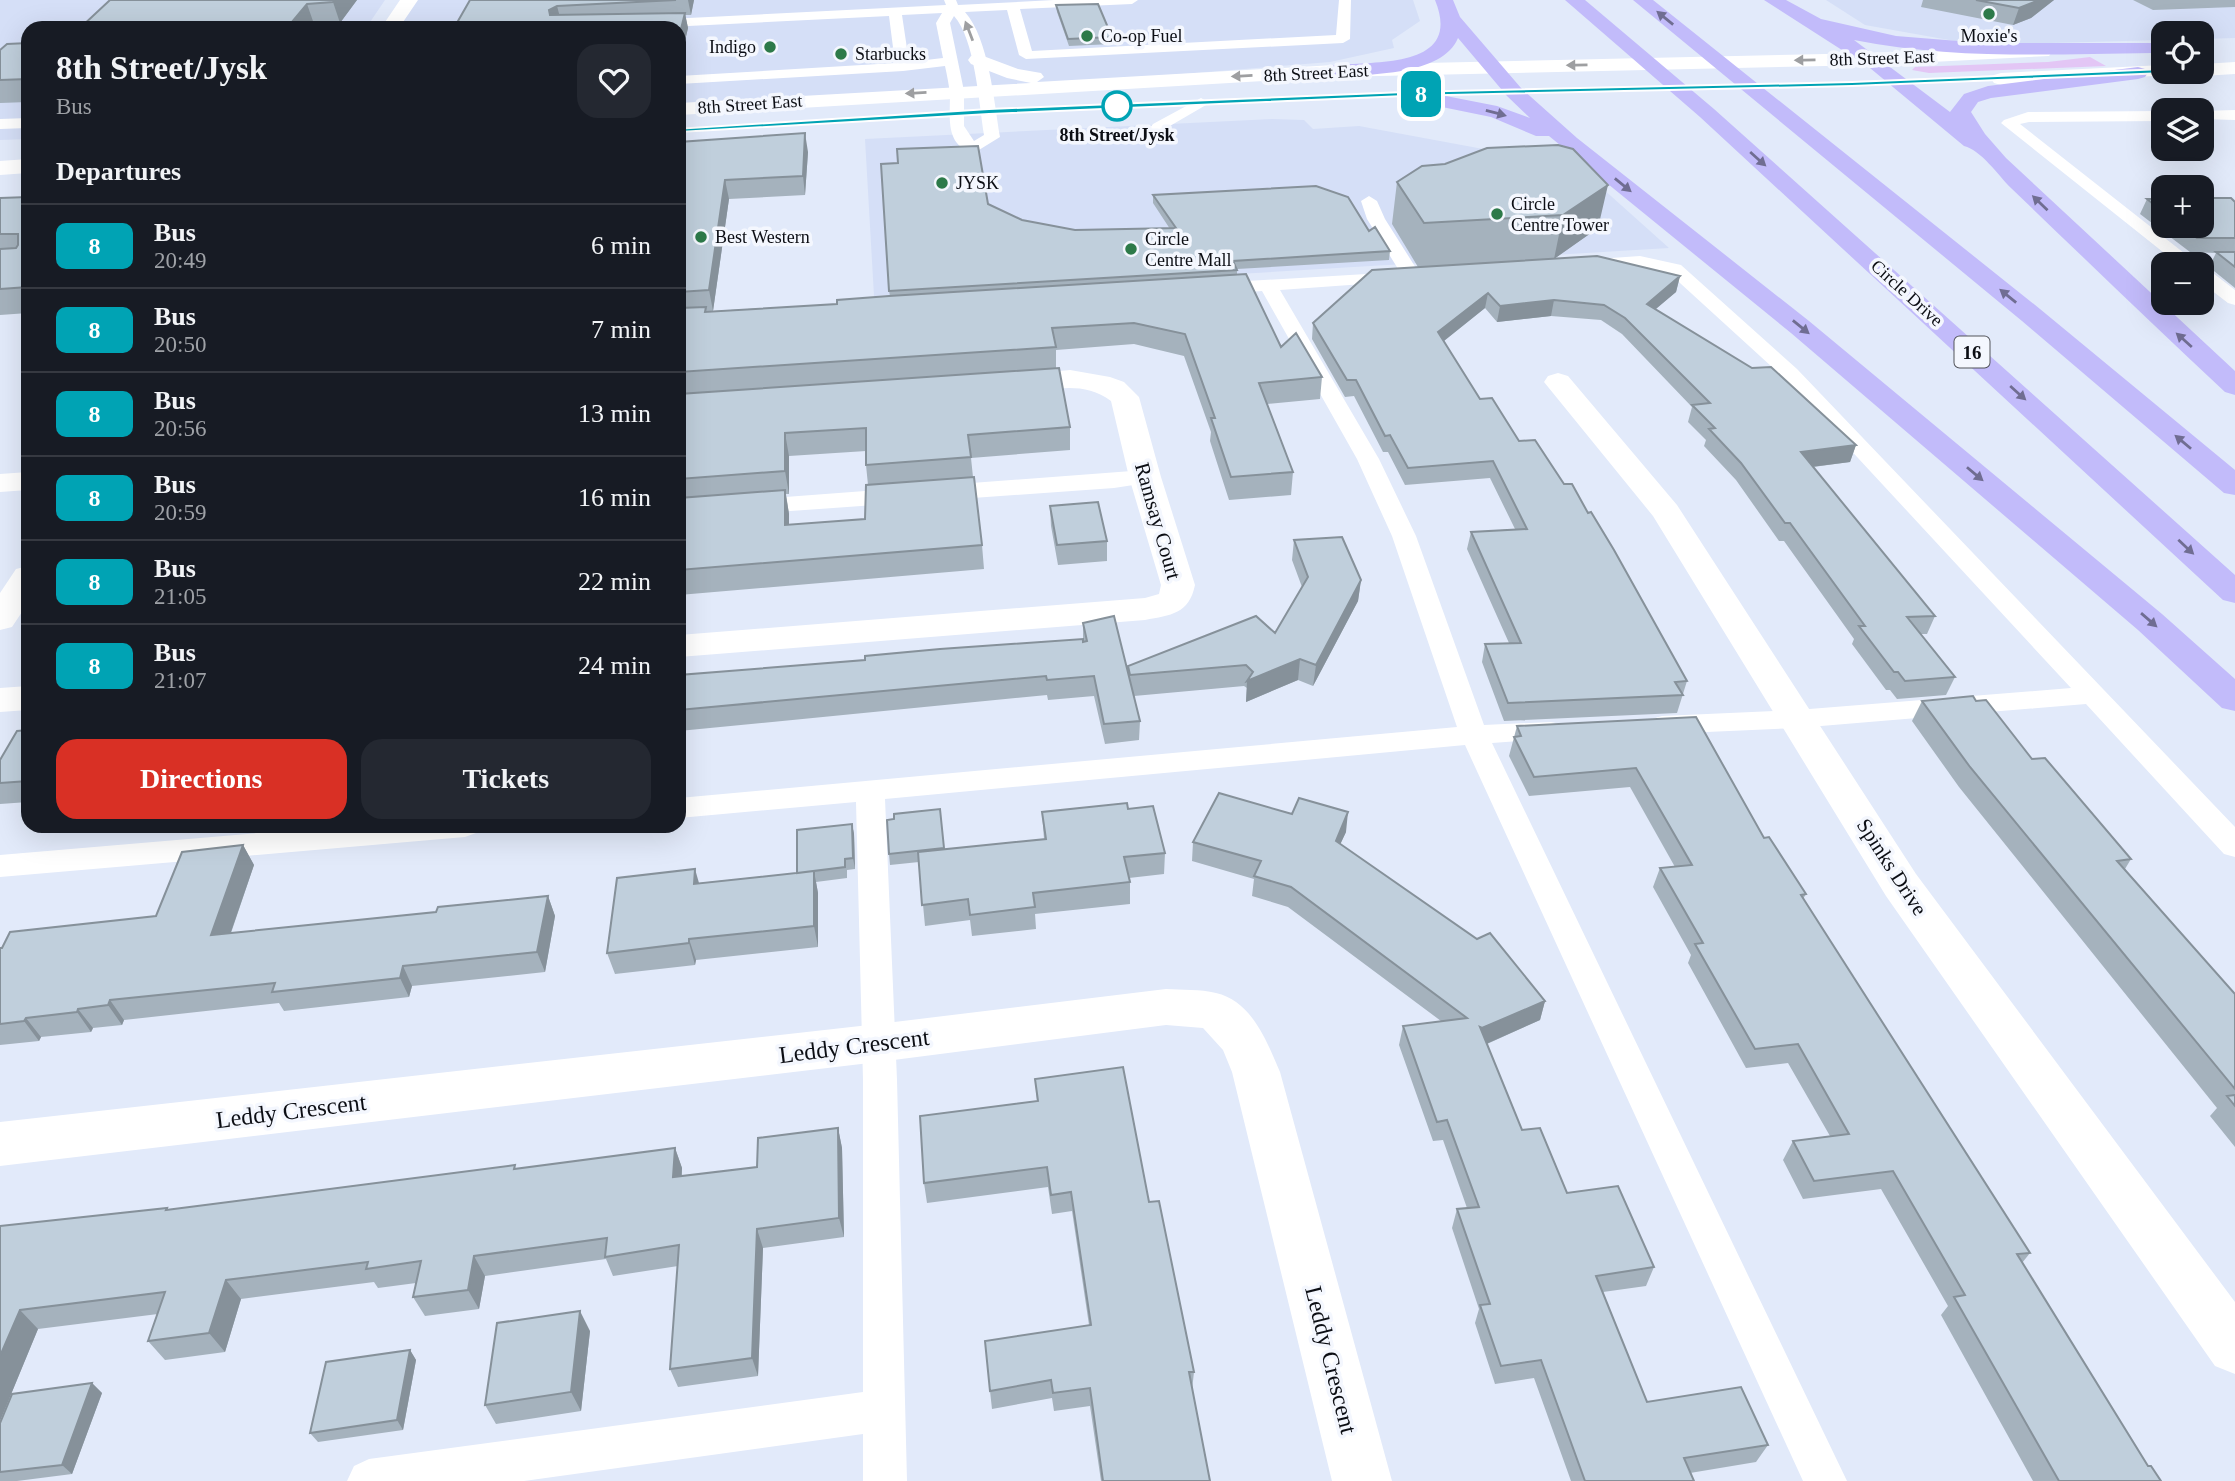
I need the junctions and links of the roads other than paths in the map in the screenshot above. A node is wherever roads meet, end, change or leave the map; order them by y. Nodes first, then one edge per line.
1 (409, 0) edge
2 (1132, 0) edge
3 (1345, 0) edge
4 (1444, 0) edge
5 (1574, 0) edge
6 (1642, 0) edge
7 (1773, 0) edge
8 (951, 4) edge
9 (1012, 5) junction
10 (895, 10) junction
11 (1452, 19) junction
12 (395, 21) edge
13 (669, 21) edge
14 (1818, 23) junction
15 (2151, 49) edge
16 (2151, 49) edge
17 (2151, 51) edge
18 (2235, 51) edge
19 (2214, 52) edge
20 (1873, 59) junction
21 (978, 60) junction
22 (951, 61) junction
23 (1492, 66) junction
24 (902, 67) junction
25 (2235, 68) edge
26 (2214, 69) edge
27 (836, 71) junction
28 (1335, 71) junction
29 (2151, 72) edge
30 (2138, 73) junction
31 (686, 80) edge
32 (1968, 80) dead end
33 (1905, 82) junction
34 (1928, 82) dead end
35 (1099, 83) junction
36 (1866, 84) dead end
37 (1786, 86) dead end
38 (1650, 89) dead end
39 (985, 90) junction
40 (957, 91) junction
41 (1541, 91) dead end
42 (1514, 92) junction
43 (1405, 94) junction
44 (1380, 95) dead end
45 (877, 96) junction
46 (1710, 96) junction
47 (1228, 101) dead end
48 (1201, 102) junction
49 (1163, 104) dead end
50 (686, 109) edge
51 (999, 111) junction
52 (956, 114) junction
53 (2214, 115) edge
54 (2235, 115) edge
55 (2151, 116) edge
56 (21, 123) edge
57 (0, 124) edge
58 (686, 130) edge
59 (1149, 139) dead end
60 (1569, 143) junction
61 (21, 166) edge
62 (0, 168) edge
63 (2018, 181) junction
64 (1369, 201) dead end
65 (2174, 252) edge
66 (1559, 266) edge
67 (2214, 276) edge
68 (1268, 286) junction
69 (1199, 290) edge
70 (2235, 299) edge
71 (1558, 382) dead end
72 (980, 384) edge
73 (2235, 386) edge
74 (1145, 477) junction
75 (21, 482) edge
76 (0, 483) edge
77 (2235, 486) edge
78 (686, 512) edge
79 (21, 587) edge
80 (2235, 593) edge
81 (0, 619) edge
82 (686, 645) edge
83 (2091, 695) junction
84 (21, 698) edge
85 (2235, 699) edge
86 (0, 700) edge
87 (1797, 719) junction
88 (1635, 727) edge
89 (1581, 729) edge
90 (1474, 735) junction
91 (870, 791) junction
92 (686, 807) edge
93 (384, 833) edge
94 (2235, 846) edge
95 (0, 866) edge
96 (878, 1044) junction
97 (0, 1144) edge
98 (2235, 1347) edge
99 (883, 1410) junction
100 (369, 1481) edge
101 (885, 1481) edge
102 (1362, 1481) edge
103 (1825, 1481) edge

1 - 12 main road
2 - 9 lane
3 - 9 lane
4 - 11 highway
5 - 46 highway, Circle Drive / 16
77 -> 6 highway
7 - 14 highway
8 - 9 lane
8 - 10 lane
21 -> 8 lane
8 - 22 lane
10 - 13 lane
10 - 24 lane
11 - 23 highway
11 - 28 highway
14 - 15 highway
14 - 20 highway
16 - 20 main road, 8th Street East
17 - 30 main road
18 - 19 main road
20 -> 23 main road, 8th Street East
20 - 33 highway
21 - 35 main road
21 - 39 lane
22 - 24 lane
22 - 40 lane
23 - 28 main road, 8th Street East
23 - 42 highway
24 - 27 lane
25 - 26 main road
27 - 31 lane
27 - 45 lane
28 -> 35 main road, 8th Street East
29 - 30 main road
30 - 32 main road
30 - 63 highway
33 - 34 main road, 8th Street East
33 - 36 main road, 8th Street East
33 - 63 highway
35 - 39 main road, 8th Street East
37 - 46 main road
38 - 46 main road
39 - 40 main road, 8th Street East
39 - 51 lane
40 -> 45 main road, 8th Street East
40 - 52 lane
41 - 42 main road, 8th Street East
42 - 43 main road, 8th Street East
42 - 60 highway
43 - 44 main road, 8th Street East
43 -> 60 highway
45 - 50 main road, 8th Street East
46 -> 80 highway, Circle Drive / 16
47 - 48 main road
48 - 49 main road
48 - 59 lane
51 - 52 main road, 8th Street East
51 - 52 lane
52 - 58 main road, 8th Street East
53 - 54 lane
55 - 65 lane
56 - 57 lane
60 -> 85 highway
61 - 62 main road
73 -> 63 highway
64 - 68 lane
66 - 83 lane
67 - 70 lane
68 - 69 lane
68 - 90 lane
71 - 87 main road, Spinks Drive
72 - 74 main road, Ramsay Court
74 - 78 lane
74 - 82 main road, Ramsay Court
75 - 76 main road
79 - 81 main road
83 - 87 lane
83 - 94 lane
84 - 86 main road
87 - 88 lane
87 - 98 main road, Spinks Drive
89 - 90 lane
90 - 91 lane
90 - 103 lane
91 - 92 lane
91 - 96 lane
93 - 95 lane
96 - 97 main road, Leddy Crescent
96 - 99 lane
96 - 102 main road, Leddy Crescent
99 - 100 lane
99 - 101 lane

